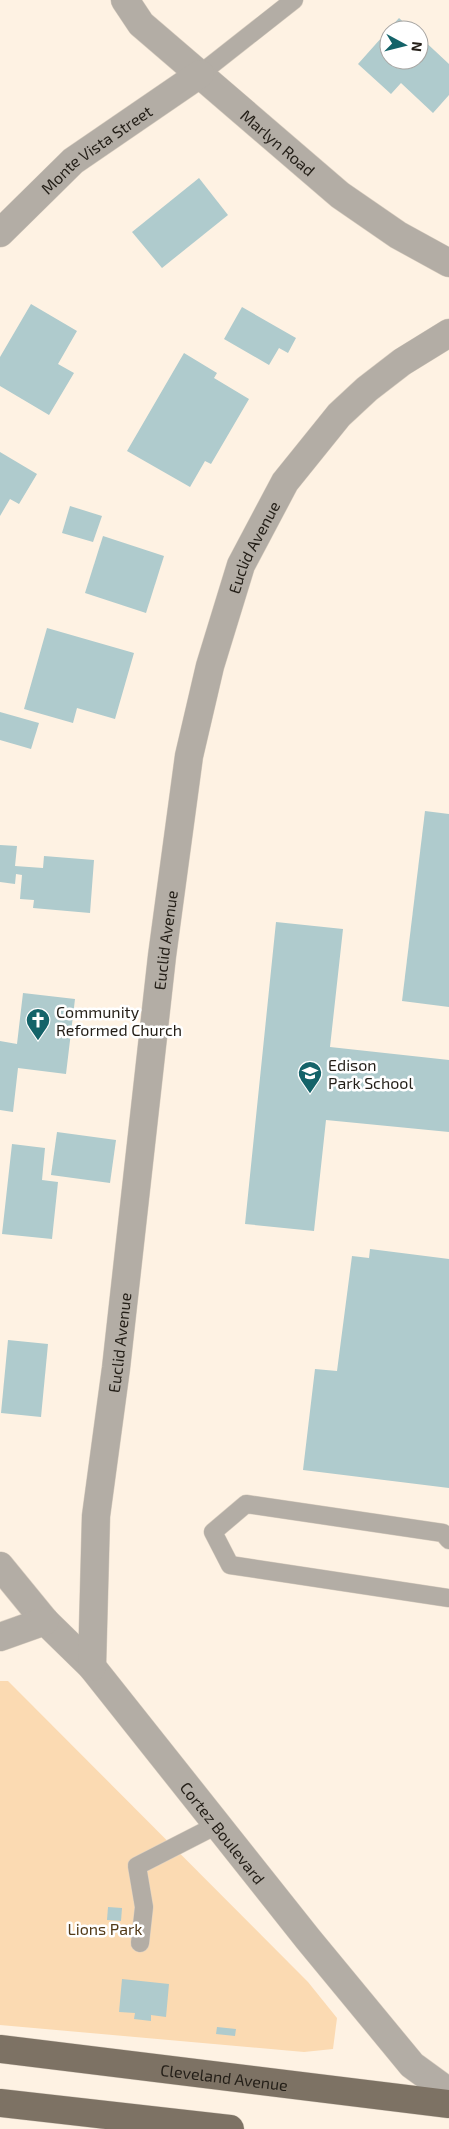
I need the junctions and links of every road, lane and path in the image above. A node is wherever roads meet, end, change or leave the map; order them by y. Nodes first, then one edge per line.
1 (125, 0) edge
2 (294, 0) edge
3 (200, 74) junction
4 (0, 233) edge
5 (449, 263) edge
6 (449, 332) edge
7 (449, 1540) edge
8 (0, 1566) edge
9 (449, 1598) edge
10 (45, 1621) junction
11 (0, 1637) edge
12 (92, 1667) junction
13 (217, 1825) junction
14 (140, 1943) dead end
15 (0, 2048) edge
16 (449, 2092) edge
17 (0, 2103) edge
18 (449, 2104) edge
19 (78, 2120) edge
20 (160, 2125) edge
21 (230, 2129) edge

1 - 3 street, Marlyn Road
2 - 3 lane
3 - 4 street, Monte Vista Street
3 - 5 street, Marlyn Road
6 - 12 street, Euclid Avenue
7 - 9 lane
8 - 10 street, Cortez Boulevard
10 - 11 street
10 - 12 street, Cortez Boulevard
12 - 13 street, Cortez Boulevard
13 - 14 lane
13 - 16 street, Cortez Boulevard
15 - 18 main road, Cleveland Avenue
17 - 19 main road
19 - 20 main road
20 - 21 main road

